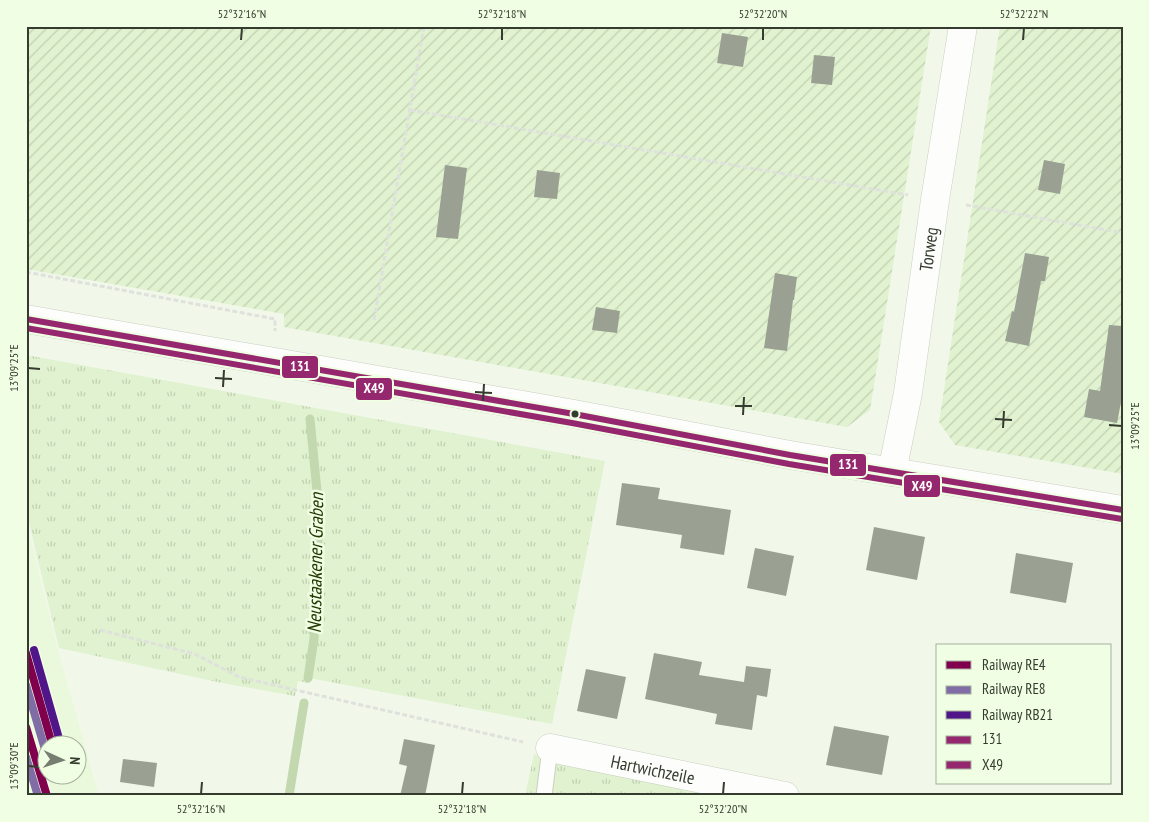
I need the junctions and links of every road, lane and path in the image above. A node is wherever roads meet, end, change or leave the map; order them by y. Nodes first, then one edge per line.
1 (424, 26) edge
2 (963, 26) edge
3 (410, 110) junction
4 (909, 195) dead end
5 (966, 205) dead end
6 (1123, 233) edge
7 (26, 272) edge
8 (26, 319) edge
9 (374, 320) dead end
10 (275, 331) dead end
11 (892, 472) junction
12 (1123, 510) edge
13 (100, 630) dead end
14 (550, 748) junction
15 (544, 796) edge
16 (785, 796) edge

1 - 3 path
2 - 11 street, Torweg
3 - 4 path
3 - 9 path
5 - 6 path
7 - 10 path
8 - 11 street
11 - 12 street
13 - 14 path
14 - 15 lane
14 - 16 street, Hartwichzeile

